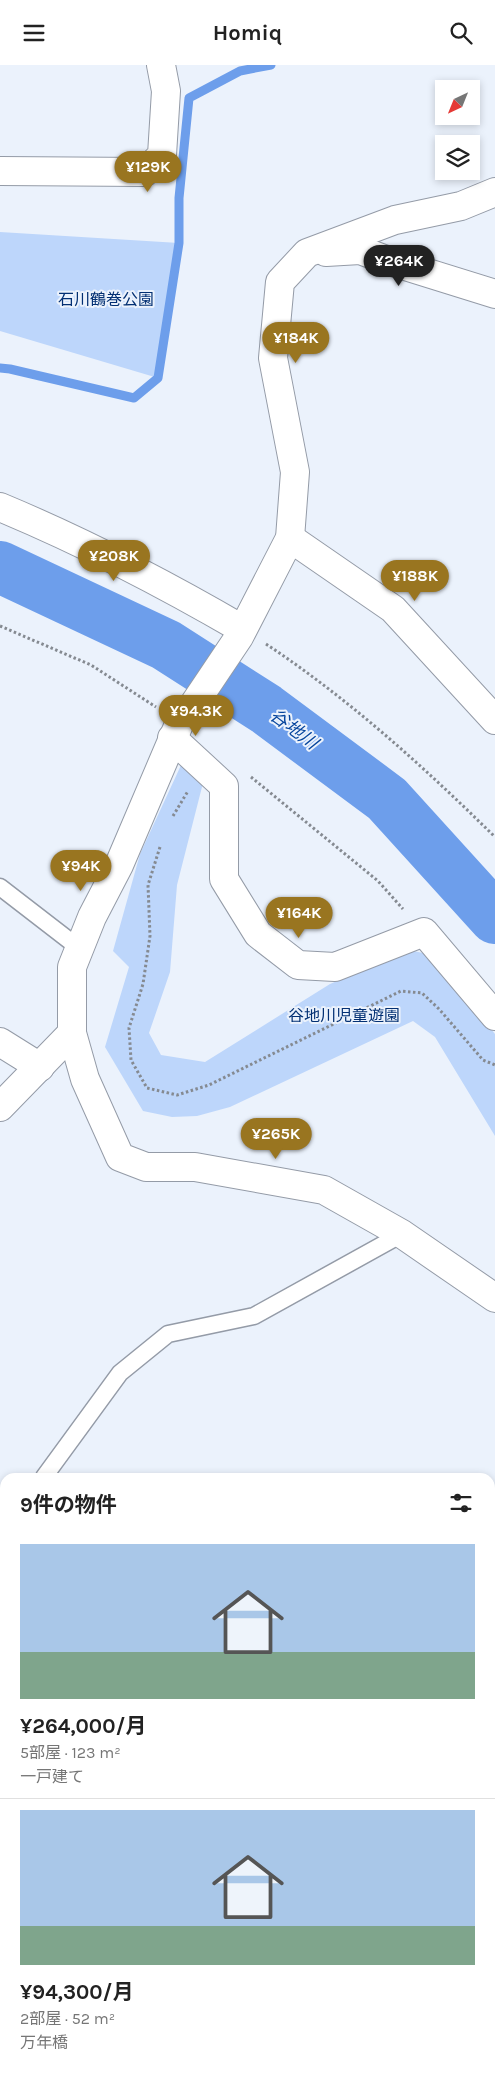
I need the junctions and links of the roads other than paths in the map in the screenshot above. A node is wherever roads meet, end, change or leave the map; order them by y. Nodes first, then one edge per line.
1 (161, 65) edge
2 (0, 171) edge
3 (495, 193) edge
4 (307, 253) junction
5 (495, 294) edge
6 (0, 507) edge
7 (290, 538) junction
8 (241, 633) junction
9 (495, 720) edge
10 (172, 738) junction
11 (0, 887) edge
12 (80, 948) junction
13 (495, 1016) edge
14 (72, 1033) junction
15 (0, 1042) edge
16 (40, 1067) junction
17 (0, 1107) edge
18 (402, 1234) junction
19 (495, 1298) edge
20 (47, 1473) edge

1 - 2 street
3 - 4 street
4 - 5 street
4 - 7 street
6 - 8 street
7 - 8 street
7 - 9 street
8 - 10 street
10 - 12 street
10 - 13 street
11 - 12 lane
12 - 14 street
14 - 16 street
14 - 18 street
15 - 16 street
16 - 17 street
18 - 19 street
18 - 20 lane

